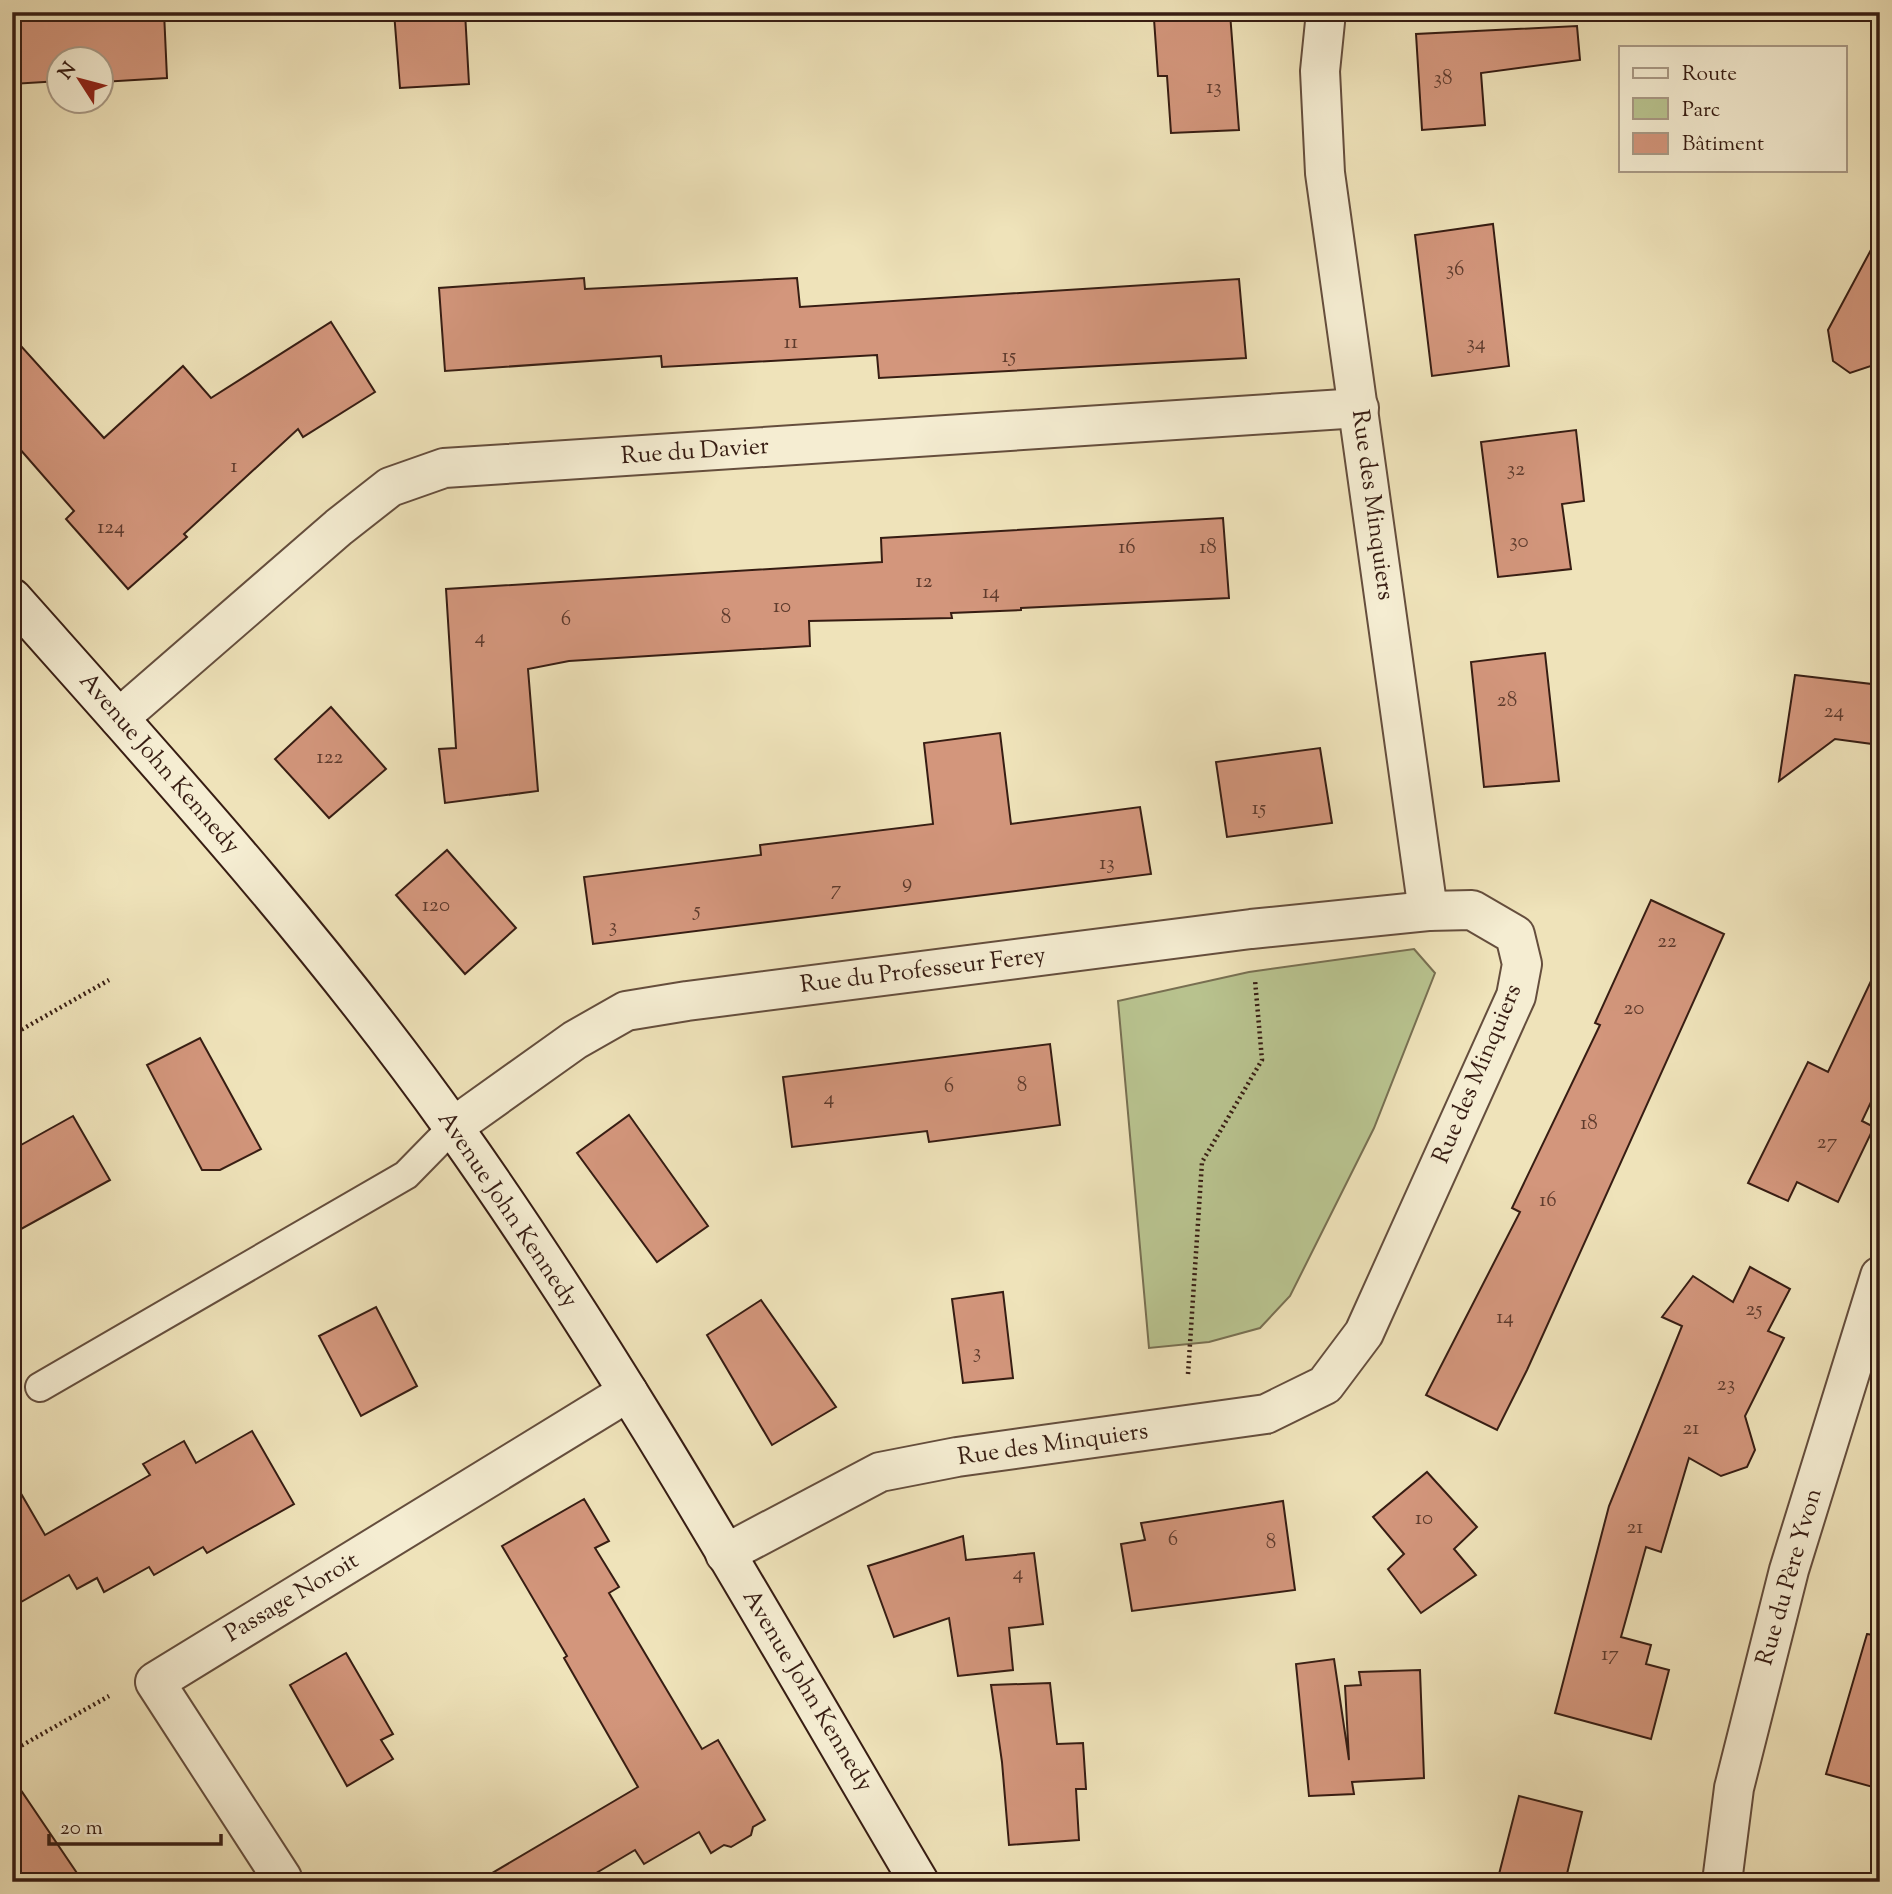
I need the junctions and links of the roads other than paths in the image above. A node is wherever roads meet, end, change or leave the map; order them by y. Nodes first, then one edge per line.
1 (1326, 12) edge
2 (1359, 408) junction
3 (12, 598) edge
4 (119, 718) junction
5 (1429, 911) junction
6 (453, 1127) junction
7 (1880, 1276) edge
8 (40, 1387) dead end
9 (628, 1392) junction
10 (725, 1554) junction
11 (282, 1878) dead end
12 (919, 1882) edge
13 (1722, 1882) edge

1 - 2 street, Rue des Minquiers
2 - 4 street, Rue du Davier
2 - 5 street, Rue des Minquiers
3 - 4 street, Avenue John Kennedy
4 - 6 street, Avenue John Kennedy
5 - 6 street, Rue du Professeur Ferey
5 - 10 street, Rue des Minquiers
6 - 8 lane
6 - 9 street, Avenue John Kennedy
7 - 13 street, Rue du Père Yvon
9 - 10 street, Avenue John Kennedy
9 - 11 street, Passage Noroit
10 - 12 street, Avenue John Kennedy

